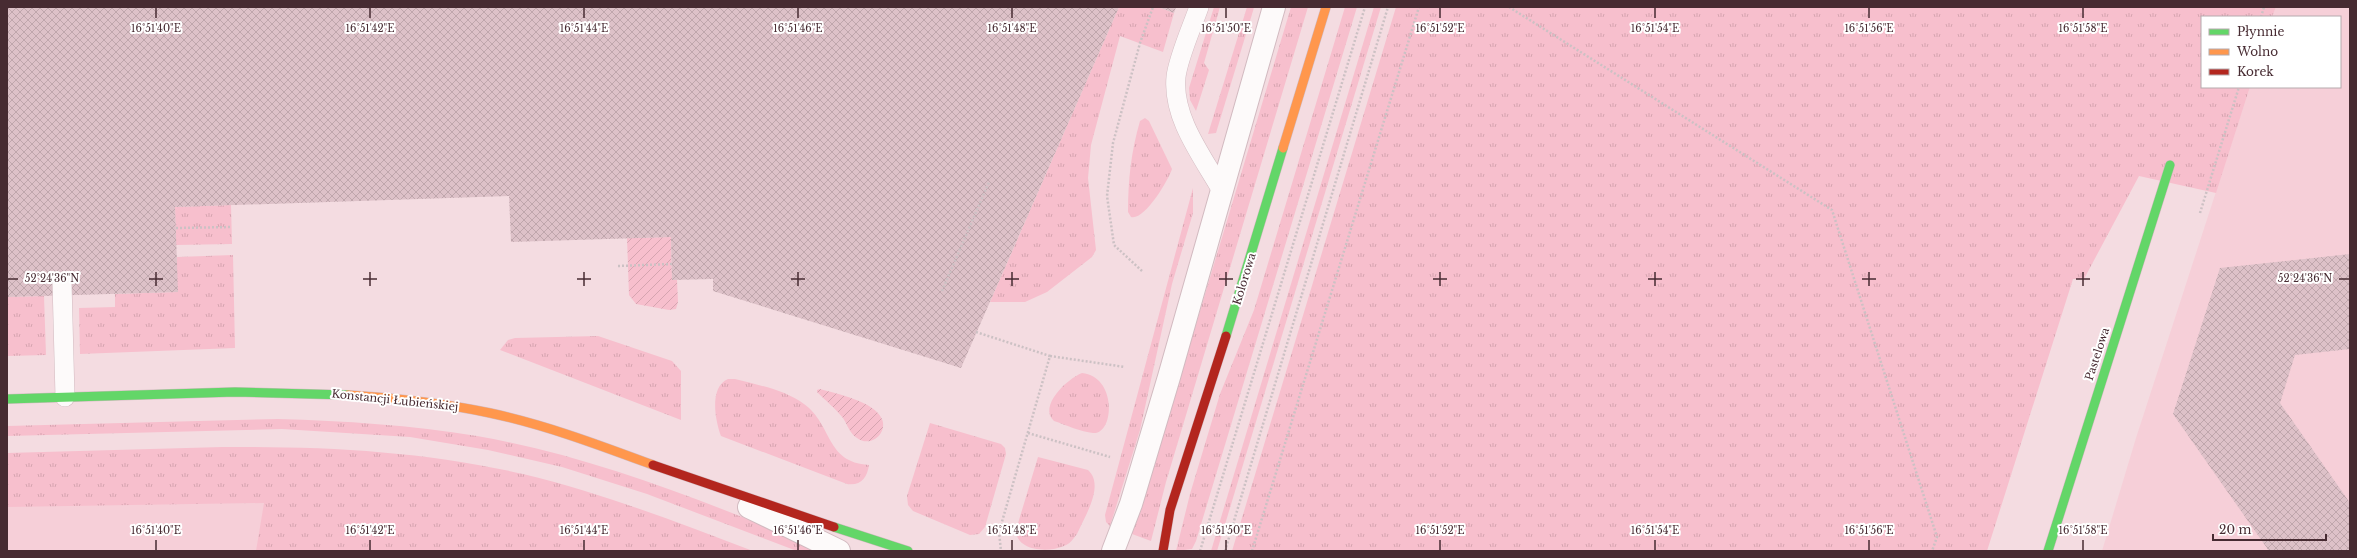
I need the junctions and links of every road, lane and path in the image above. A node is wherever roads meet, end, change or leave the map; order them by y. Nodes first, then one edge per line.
1 (1153, 7) edge
2 (1199, 7) edge
3 (1326, 7) edge
4 (1364, 7) edge
5 (1388, 7) edge
6 (1419, 7) edge
7 (1508, 7) edge
8 (1271, 12) edge
9 (2239, 88) edge
10 (2170, 165) dead end
11 (989, 182) dead end
12 (1221, 189) junction
13 (2200, 213) dead end
14 (232, 227) dead end
15 (176, 228) dead end
16 (672, 264) dead end
17 (618, 266) dead end
18 (1142, 271) dead end
19 (62, 282) dead end
20 (942, 291) dead end
21 (976, 332) dead end
22 (1050, 356) junction
23 (1125, 366) dead end
24 (65, 397) junction
25 (7, 399) edge
26 (1028, 433) junction
27 (1110, 457) dead end
28 (700, 482) junction
29 (839, 551) edge
30 (908, 551) edge
31 (1001, 551) edge
32 (1112, 551) edge
33 (1163, 551) edge
34 (1200, 551) edge
35 (1225, 551) edge
36 (1252, 551) edge
37 (1932, 551) edge
38 (2048, 551) edge

1 - 18 path
2 - 12 lane
3 - 33 street, Kolorowa
4 - 34 path
5 - 35 path
6 - 36 path
7 - 37 path
8 - 12 street
9 - 13 path
10 - 38 street, Pastelowa
11 - 20 path
12 - 32 street
14 - 15 path
16 - 17 path
19 - 24 lane
21 - 22 path
22 - 23 path
22 - 26 path
24 - 25 street, Konstancji Łubieńskiej
24 - 28 street, Konstancji Łubieńskiej
26 - 27 path
26 - 31 path
28 - 29 street, Konstancji Łubieńskiej
28 - 30 street, Konstancji Łubieńskiej

